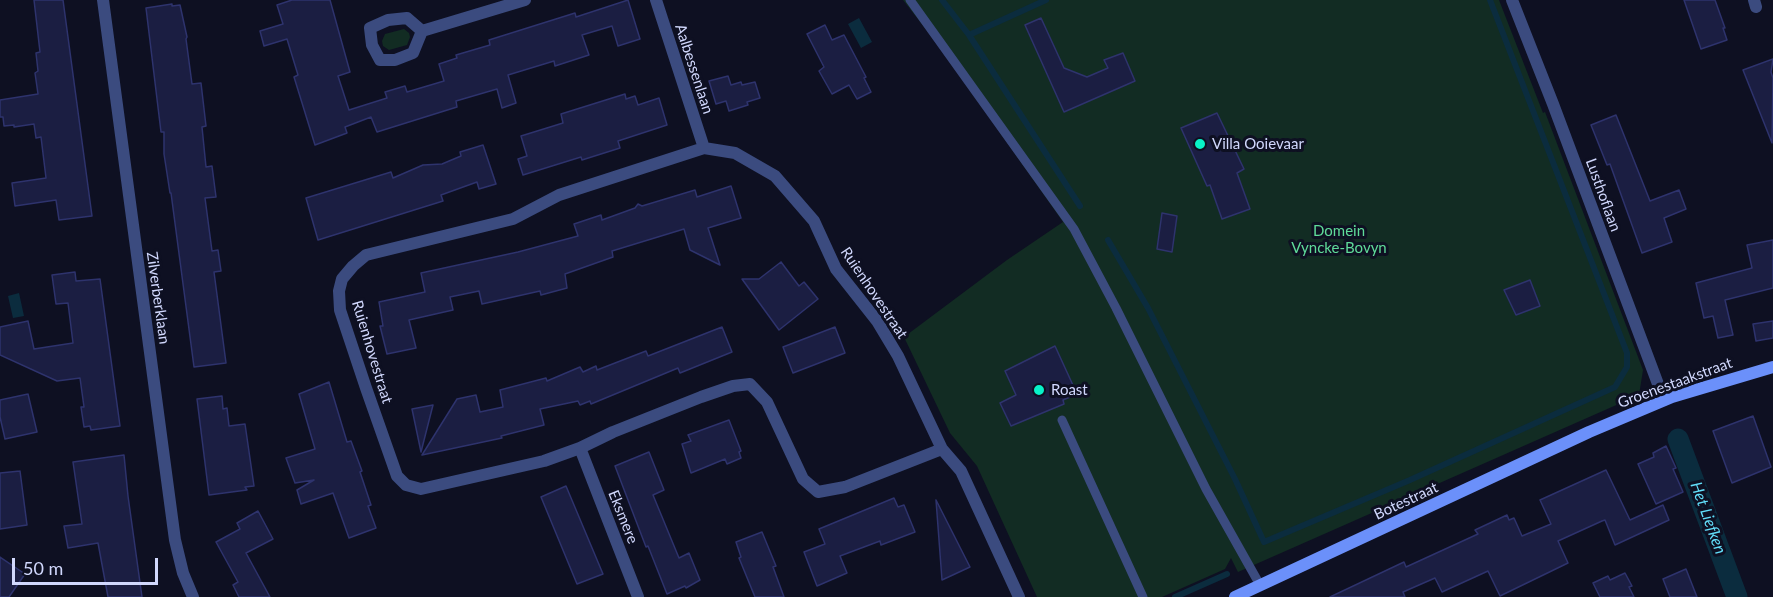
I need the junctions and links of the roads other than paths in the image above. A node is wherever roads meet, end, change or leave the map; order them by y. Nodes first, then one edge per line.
1 (103, 0) edge
2 (525, 0) edge
3 (656, 0) edge
4 (910, 0) edge
5 (1512, 0) edge
6 (422, 31) junction
7 (704, 148) junction
8 (1773, 367) edge
9 (1664, 400) junction
10 (1062, 420) dead end
11 (1589, 432) joint
12 (580, 448) junction
13 (942, 449) junction
14 (1260, 585) junction
15 (193, 597) edge
16 (638, 597) edge
17 (1019, 597) edge
18 (1143, 597) edge
19 (1235, 597) edge

1 - 15 street, Zilverberklaan
2 - 6 street
3 - 7 street, Aalbessenlaan
4 - 14 lane
5 - 9 street, Lusthoflaan
6 - 6 street
7 - 12 street, Ruienhovestraat
7 - 13 street, Ruienhovestraat
8 - 9 street, Groenestaakstraat
9 - 11 street, Groenestaakstraat
10 - 18 lane
11 - 14 street, Botestraat
12 - 13 street, Ruienhovestraat
12 - 16 street, Eksmere
13 - 17 street, Ruienhovestraat
14 - 19 street, Botestraat

